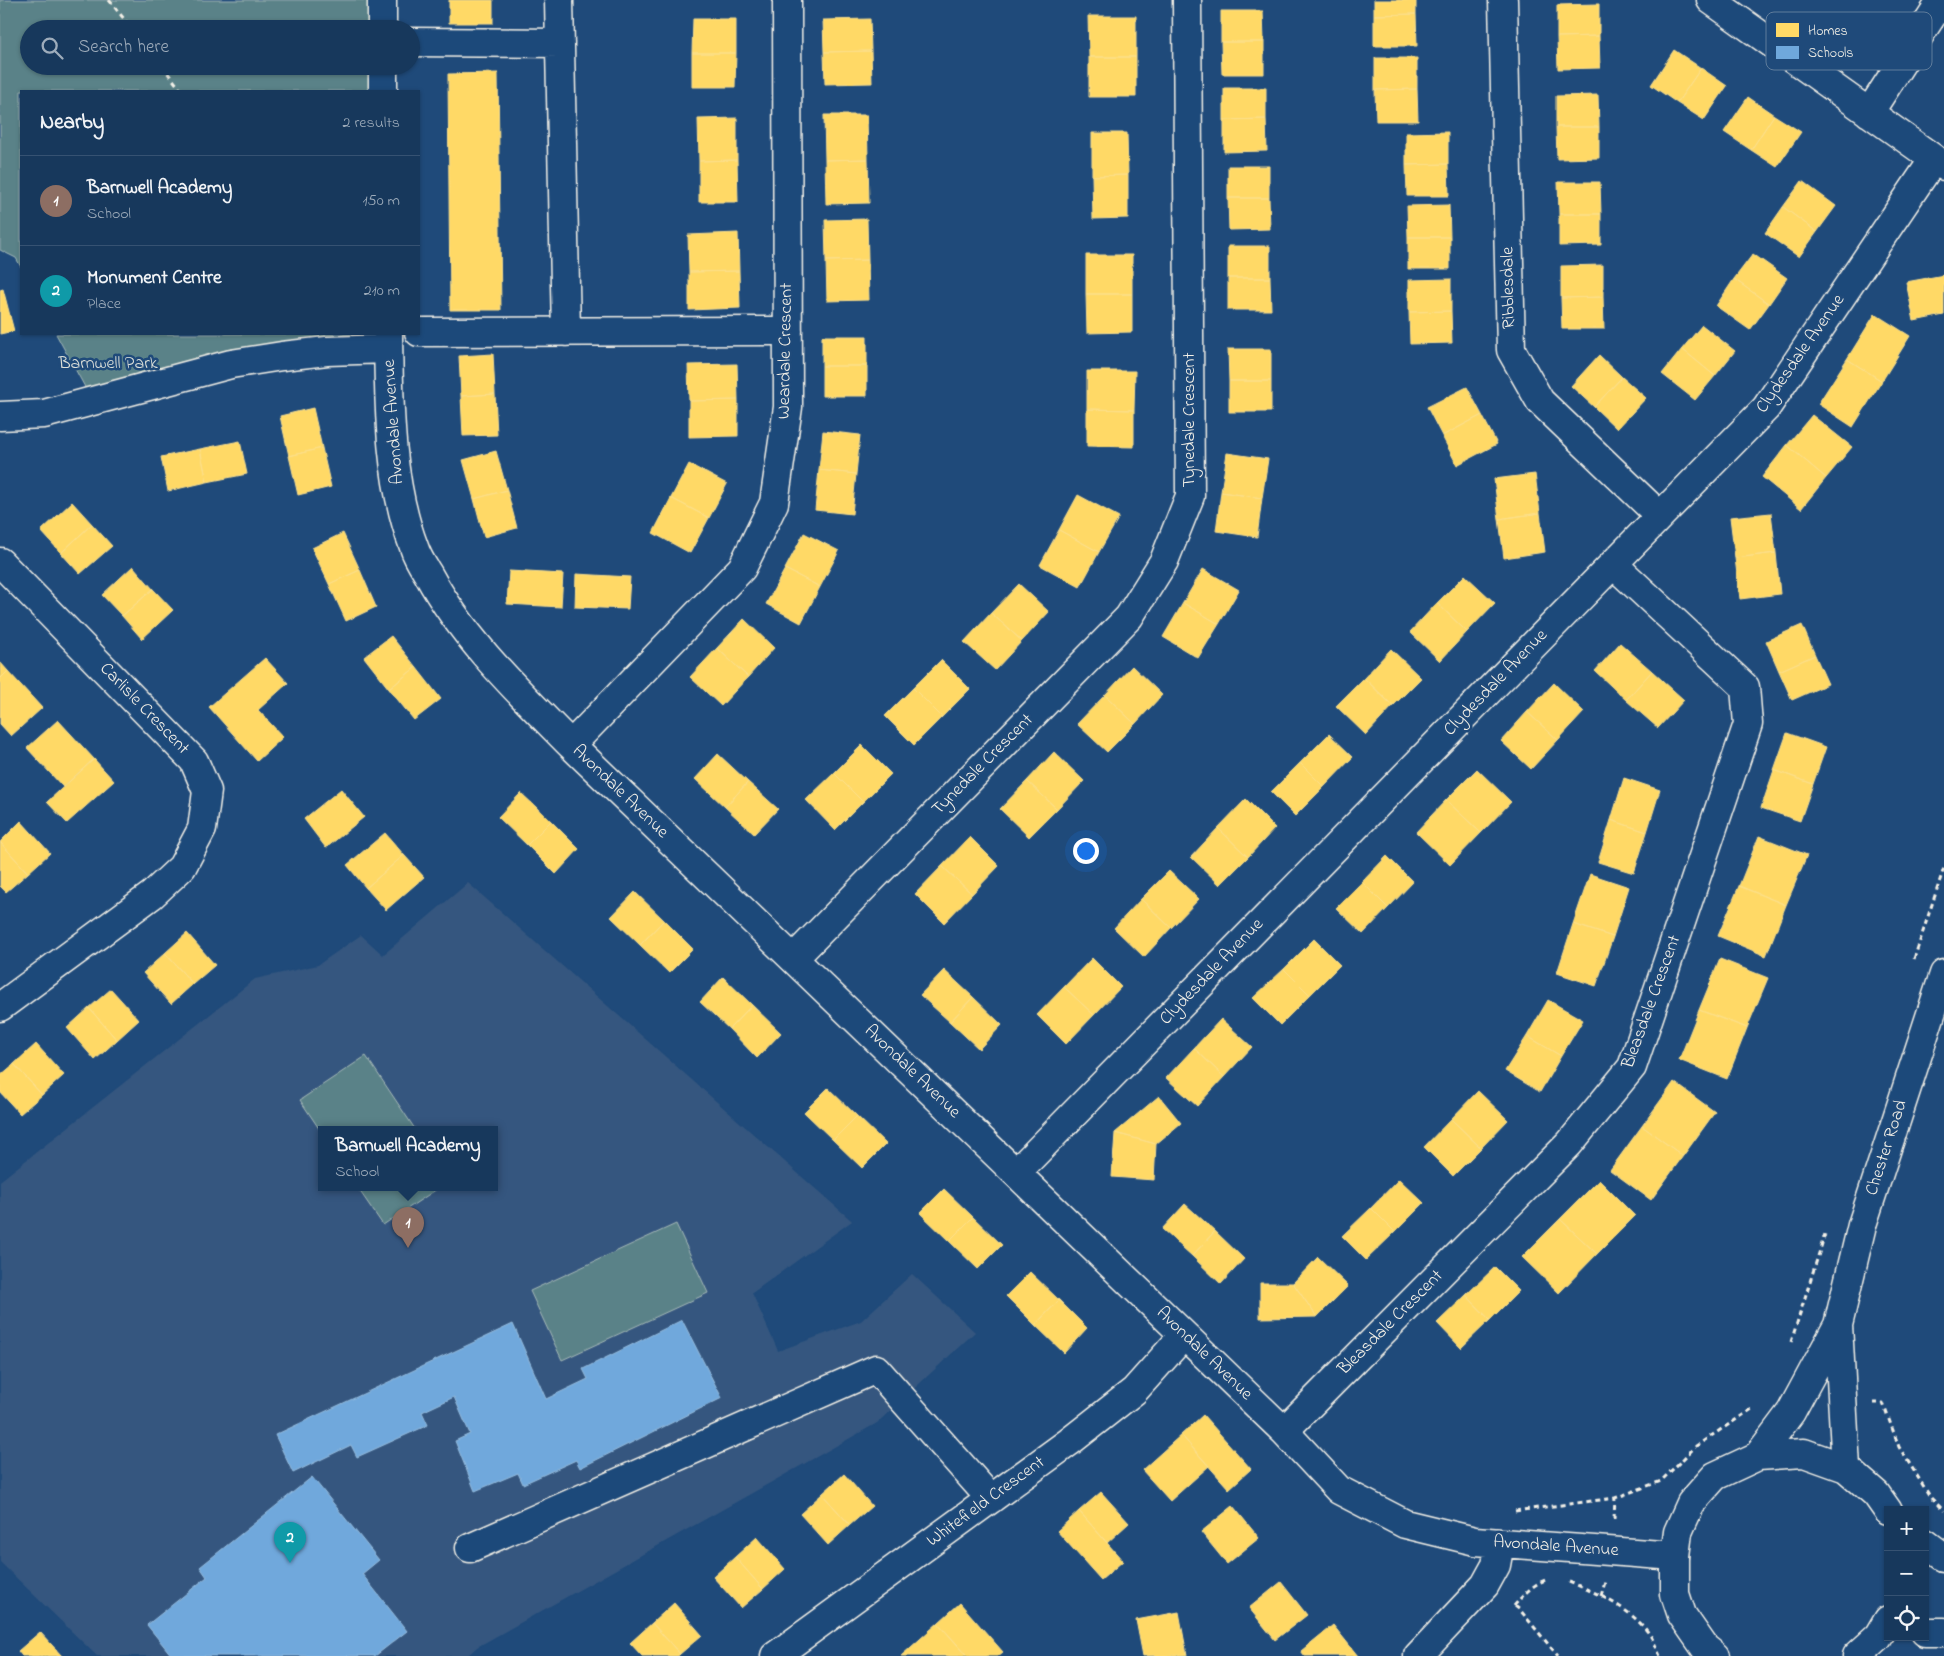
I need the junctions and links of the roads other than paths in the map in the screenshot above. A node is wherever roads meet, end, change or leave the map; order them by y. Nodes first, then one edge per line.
1 (382, 0) edge
2 (559, 0) edge
3 (787, 0) edge
4 (1187, 0) edge
5 (1504, 0) edge
6 (1711, 0) edge
7 (1942, 0) edge
8 (1932, 15) edge
9 (382, 20) edge
10 (1766, 39) edge
11 (420, 42) edge
12 (560, 43) junction
13 (1809, 70) edge
14 (1897, 70) edge
15 (383, 75) edge
16 (383, 90) edge
17 (1869, 113) junction
18 (1939, 162) edge
19 (788, 331) junction
20 (420, 332) edge
21 (566, 332) junction
22 (388, 341) edge
23 (0, 416) edge
24 (1660, 516) junction
25 (0, 562) edge
26 (1613, 564) junction
27 (571, 745) junction
28 (794, 958) junction
29 (1944, 974) edge
30 (0, 1007) edge
31 (1016, 1173) junction
32 (1838, 1326) junction
33 (1184, 1335) junction
34 (1284, 1431) junction
35 (1758, 1456) junction
36 (1846, 1468) junction
37 (991, 1499) junction
38 (1884, 1506) edge
39 (1500, 1543) junction
40 (1929, 1546) edge
41 (470, 1548) dead end
42 (1674, 1556) junction
43 (1944, 1556) edge
44 (1884, 1631) edge
45 (1929, 1632) edge
46 (1944, 1632) edge
47 (1708, 1653) edge
48 (775, 1656) edge
49 (1418, 1656) edge
50 (1857, 1656) edge

1 - 9 street
2 - 12 street
3 - 19 street, Weardale Crescent
4 - 28 street, Tynedale Crescent
5 - 24 street, Ribblesdale
6 - 10 street
7 - 8 street
11 - 12 street
12 - 21 street
13 - 17 street
14 - 17 street
15 - 16 street
17 - 18 street
18 - 24 street, Clydesdale Avenue
19 - 21 street
19 - 27 street, Weardale Crescent
20 - 21 street
22 - 23 street
22 - 27 street, Avondale Avenue
24 - 26 street, Clydesdale Avenue
25 - 30 street, Carlisle Crescent
26 - 31 street, Clydesdale Avenue
26 - 34 street, Bleasdale Crescent
27 - 28 street, Avondale Avenue
28 - 31 street, Avondale Avenue
29 - 32 street, Chester Road
31 - 33 street, Avondale Avenue
32 - 35 street
32 - 36 street
33 - 34 street, Avondale Avenue
33 - 37 street, Whitefield Crescent
34 - 39 street, Avondale Avenue
35 - 36 street
35 - 42 street
36 - 38 street
37 - 41 street
37 - 48 street, Whitefield Crescent
39 - 42 street, Avondale Avenue
39 - 49 street
40 - 43 street
42 - 47 street
44 - 50 street
45 - 46 street

